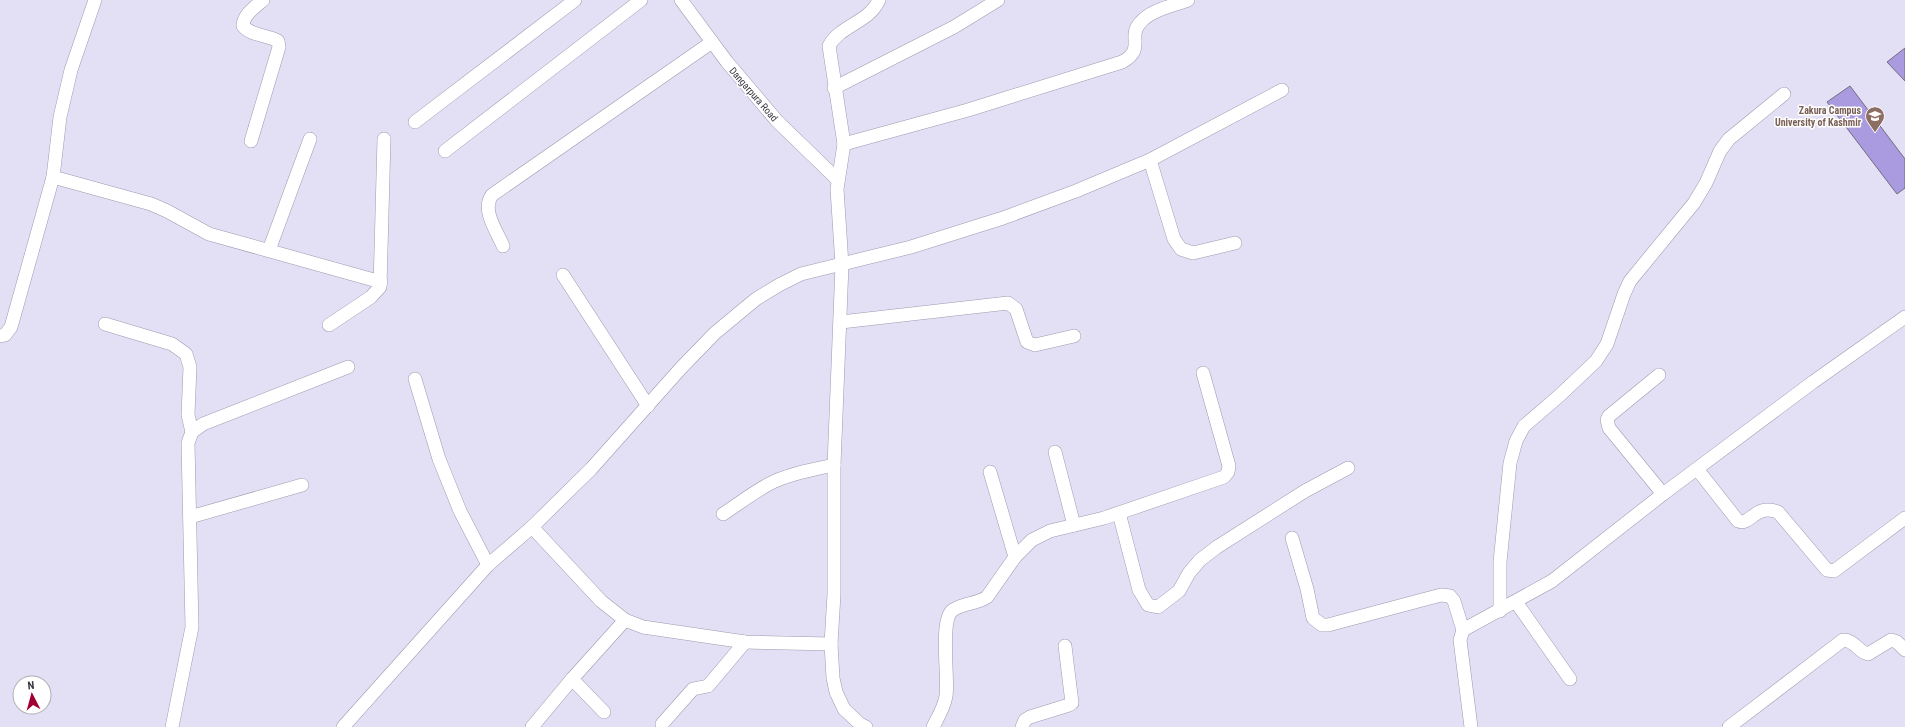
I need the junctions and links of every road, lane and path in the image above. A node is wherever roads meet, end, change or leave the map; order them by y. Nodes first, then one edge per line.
1 (95, 0) edge
2 (263, 0) edge
3 (576, 0) edge
4 (641, 0) edge
5 (681, 0) edge
6 (879, 0) edge
7 (998, 0) edge
8 (1188, 0) edge
9 (712, 42) junction
10 (834, 88) junction
11 (1282, 90) dead end
12 (1784, 94) dead end
13 (415, 122) dead end
14 (310, 139) dead end
15 (384, 139) dead end
16 (251, 141) dead end
17 (844, 144) junction
18 (445, 150) dead end
19 (1150, 160) junction
20 (53, 177) junction
21 (838, 180) junction
22 (1235, 243) dead end
23 (503, 246) dead end
24 (269, 250) junction
25 (842, 265) junction
26 (563, 275) dead end
27 (381, 282) junction
28 (1905, 317) edge
29 (841, 322) junction
30 (105, 324) dead end
31 (329, 326) dead end
32 (0, 336) edge
33 (1074, 336) dead end
34 (348, 367) dead end
35 (1203, 373) dead end
36 (1659, 375) dead end
37 (415, 379) dead end
38 (648, 406) junction
39 (192, 432) junction
40 (1055, 452) dead end
41 (834, 465) junction
42 (1348, 468) dead end
43 (1697, 469) junction
44 (990, 472) dead end
45 (302, 485) dead end
46 (1663, 494) junction
47 (1118, 513) junction
48 (723, 514) dead end
49 (190, 516) junction
50 (1905, 518) edge
51 (1074, 525) junction
52 (532, 527) junction
53 (1292, 538) dead end
54 (1014, 557) junction
55 (488, 565) junction
56 (1516, 602) junction
57 (1500, 611) junction
58 (625, 620) junction
59 (1463, 630) junction
60 (745, 642) junction
61 (831, 644) junction
62 (1065, 646) dead end
63 (1905, 650) edge
64 (572, 679) junction
65 (1570, 680) dead end
66 (604, 712) dead end
67 (662, 724) dead end
68 (172, 727) edge
69 (343, 727) edge
70 (532, 727) edge
71 (866, 727) edge
72 (933, 727) edge
73 (1022, 727) edge
74 (1471, 727) edge
75 (1730, 727) edge

1 - 20 street
2 - 16 street
3 - 13 street
4 - 18 street
5 - 9 street, Dangarpura Road
6 - 10 street
7 - 10 street
8 - 17 street
9 - 21 street, Dangarpura Road
9 - 23 street
10 - 17 street
11 - 19 street
12 - 57 street
14 - 24 street
15 - 27 street
17 - 21 street
19 - 22 street
19 - 25 street
20 - 24 street
20 - 32 street
21 - 25 street
24 - 27 street
25 - 29 street
25 - 38 street
26 - 38 street
27 - 31 street
28 - 43 street
29 - 33 street
29 - 41 street
30 - 39 street
34 - 39 street
35 - 47 street
36 - 46 street
37 - 55 street
38 - 52 street
39 - 49 street
40 - 51 street
41 - 48 street
41 - 61 street
42 - 47 street
43 - 46 street
43 - 50 street
44 - 54 street
45 - 49 street
46 - 56 street
47 - 51 street
49 - 68 street
51 - 54 street
52 - 55 street
52 - 58 street
53 - 59 street
54 - 72 street
55 - 69 street
56 - 57 street
56 - 65 street
57 - 59 street
58 - 60 street
58 - 64 street
59 - 74 street
60 - 61 street
60 - 67 street
61 - 71 street
62 - 73 street
63 - 75 street
64 - 66 street
64 - 70 street

